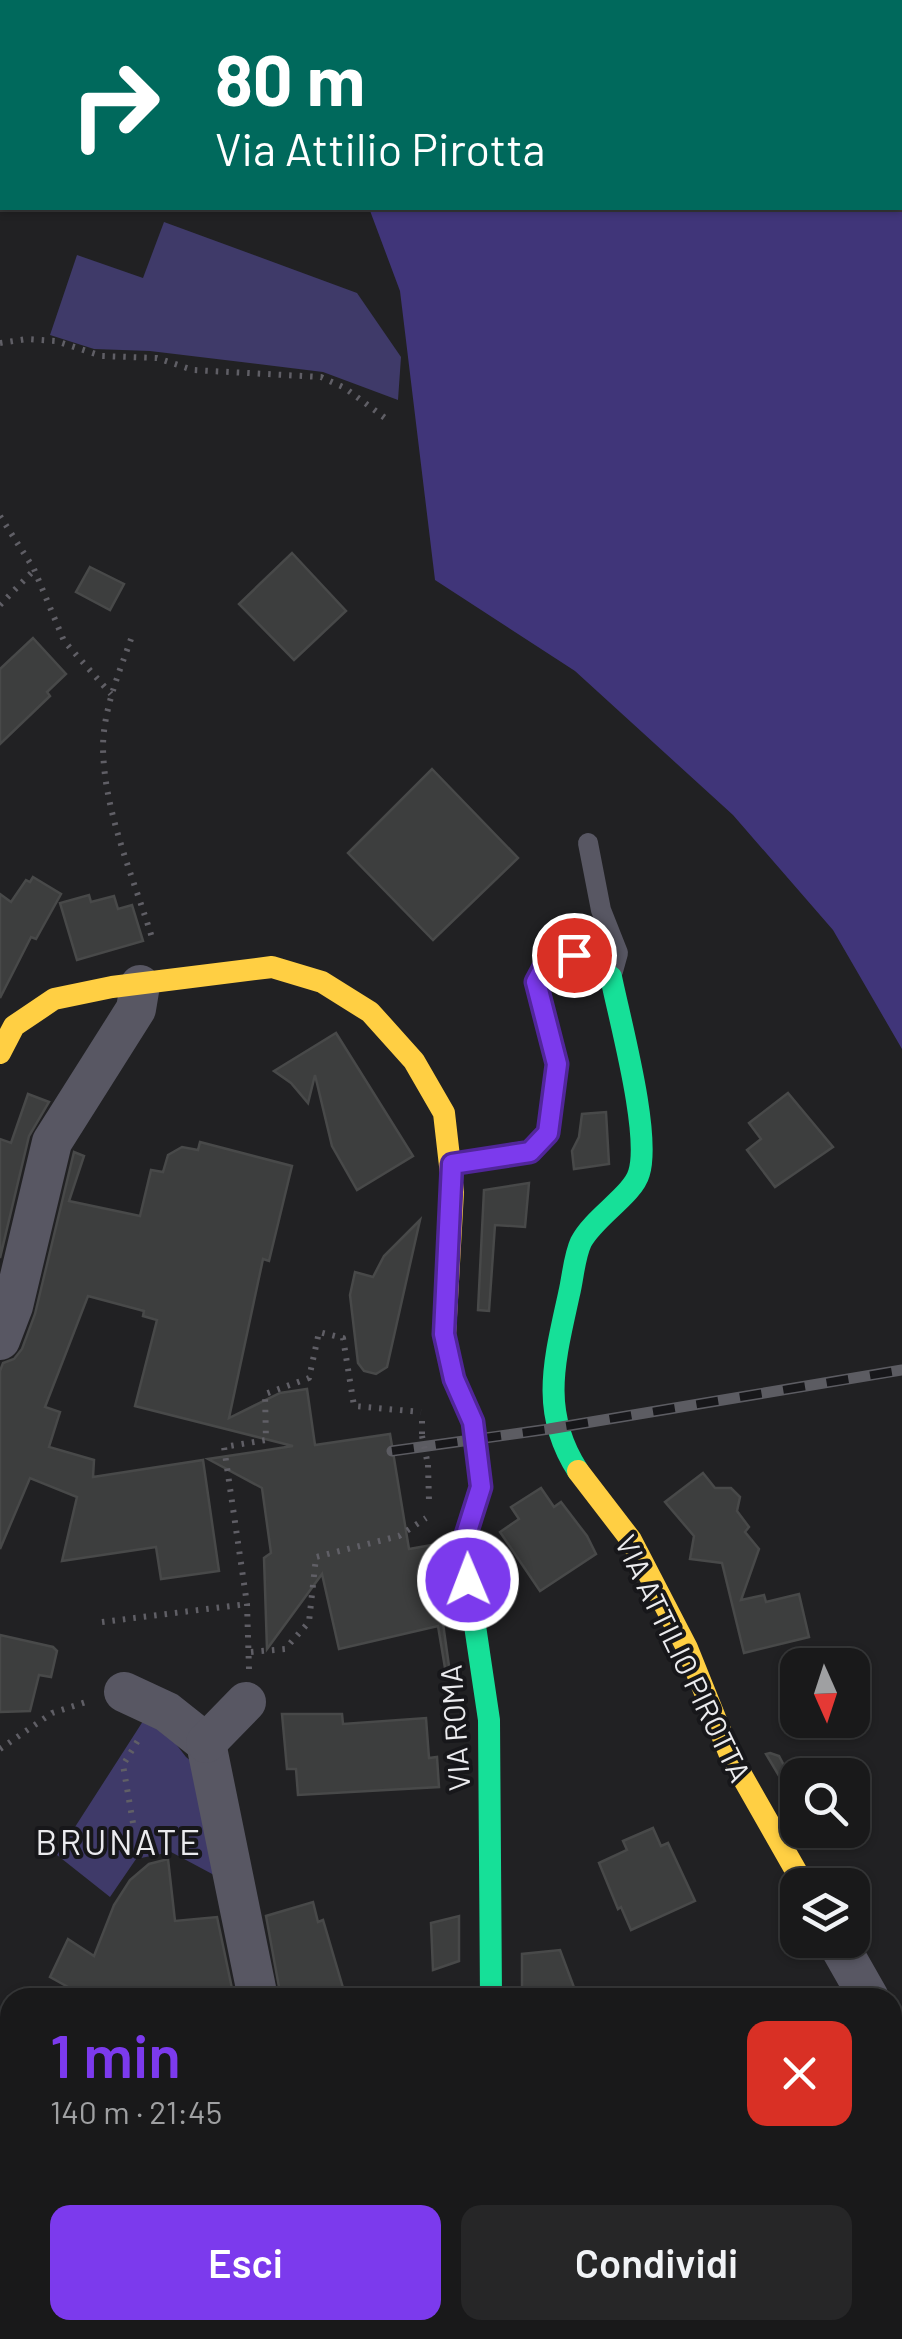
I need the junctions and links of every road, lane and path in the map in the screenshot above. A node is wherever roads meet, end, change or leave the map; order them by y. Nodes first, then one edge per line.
1 (0, 343) edge
2 (390, 421) dead end
3 (0, 516) edge
4 (34, 570) junction
5 (0, 605) edge
6 (131, 640) dead end
7 (111, 694) junction
8 (588, 843) dead end
9 (611, 977) junction
10 (153, 983) junction
11 (0, 1052) edge
12 (452, 1164) junction
13 (0, 1340) edge
14 (422, 1412) dead end
15 (422, 1436) dead end
16 (440, 1490) dead end
17 (430, 1507) junction
18 (247, 1604) junction
19 (102, 1622) dead end
20 (251, 1652) junction
21 (124, 1692) joint
22 (246, 1702) joint
23 (206, 1743) junction
24 (153, 1746) dead end
25 (0, 1749) edge
26 (133, 1822) dead end
27 (794, 1868) edge
28 (846, 1958) edge
29 (256, 1988) edge
30 (491, 1988) edge
31 (862, 1988) edge

1 - 2 path
3 - 4 path
4 - 5 path
4 - 7 path
6 - 7 path
7 - 10 path
8 - 9 lane
9 - 12 street
9 - 27 street, VIA ATTILIO PIROTTA
10 - 11 street, VIA ROMA
10 - 12 street, VIA ROMA
10 - 13 street
12 - 30 street, VIA ROMA, bridge
14 - 18 path
15 - 17 path, bridge
16 - 17 path
17 - 20 path
18 - 19 path
18 - 20 path
20 - 22 path
21 - 23 street
21 - 25 path
22 - 23 street
23 - 29 street
24 - 26 path
28 - 31 street

